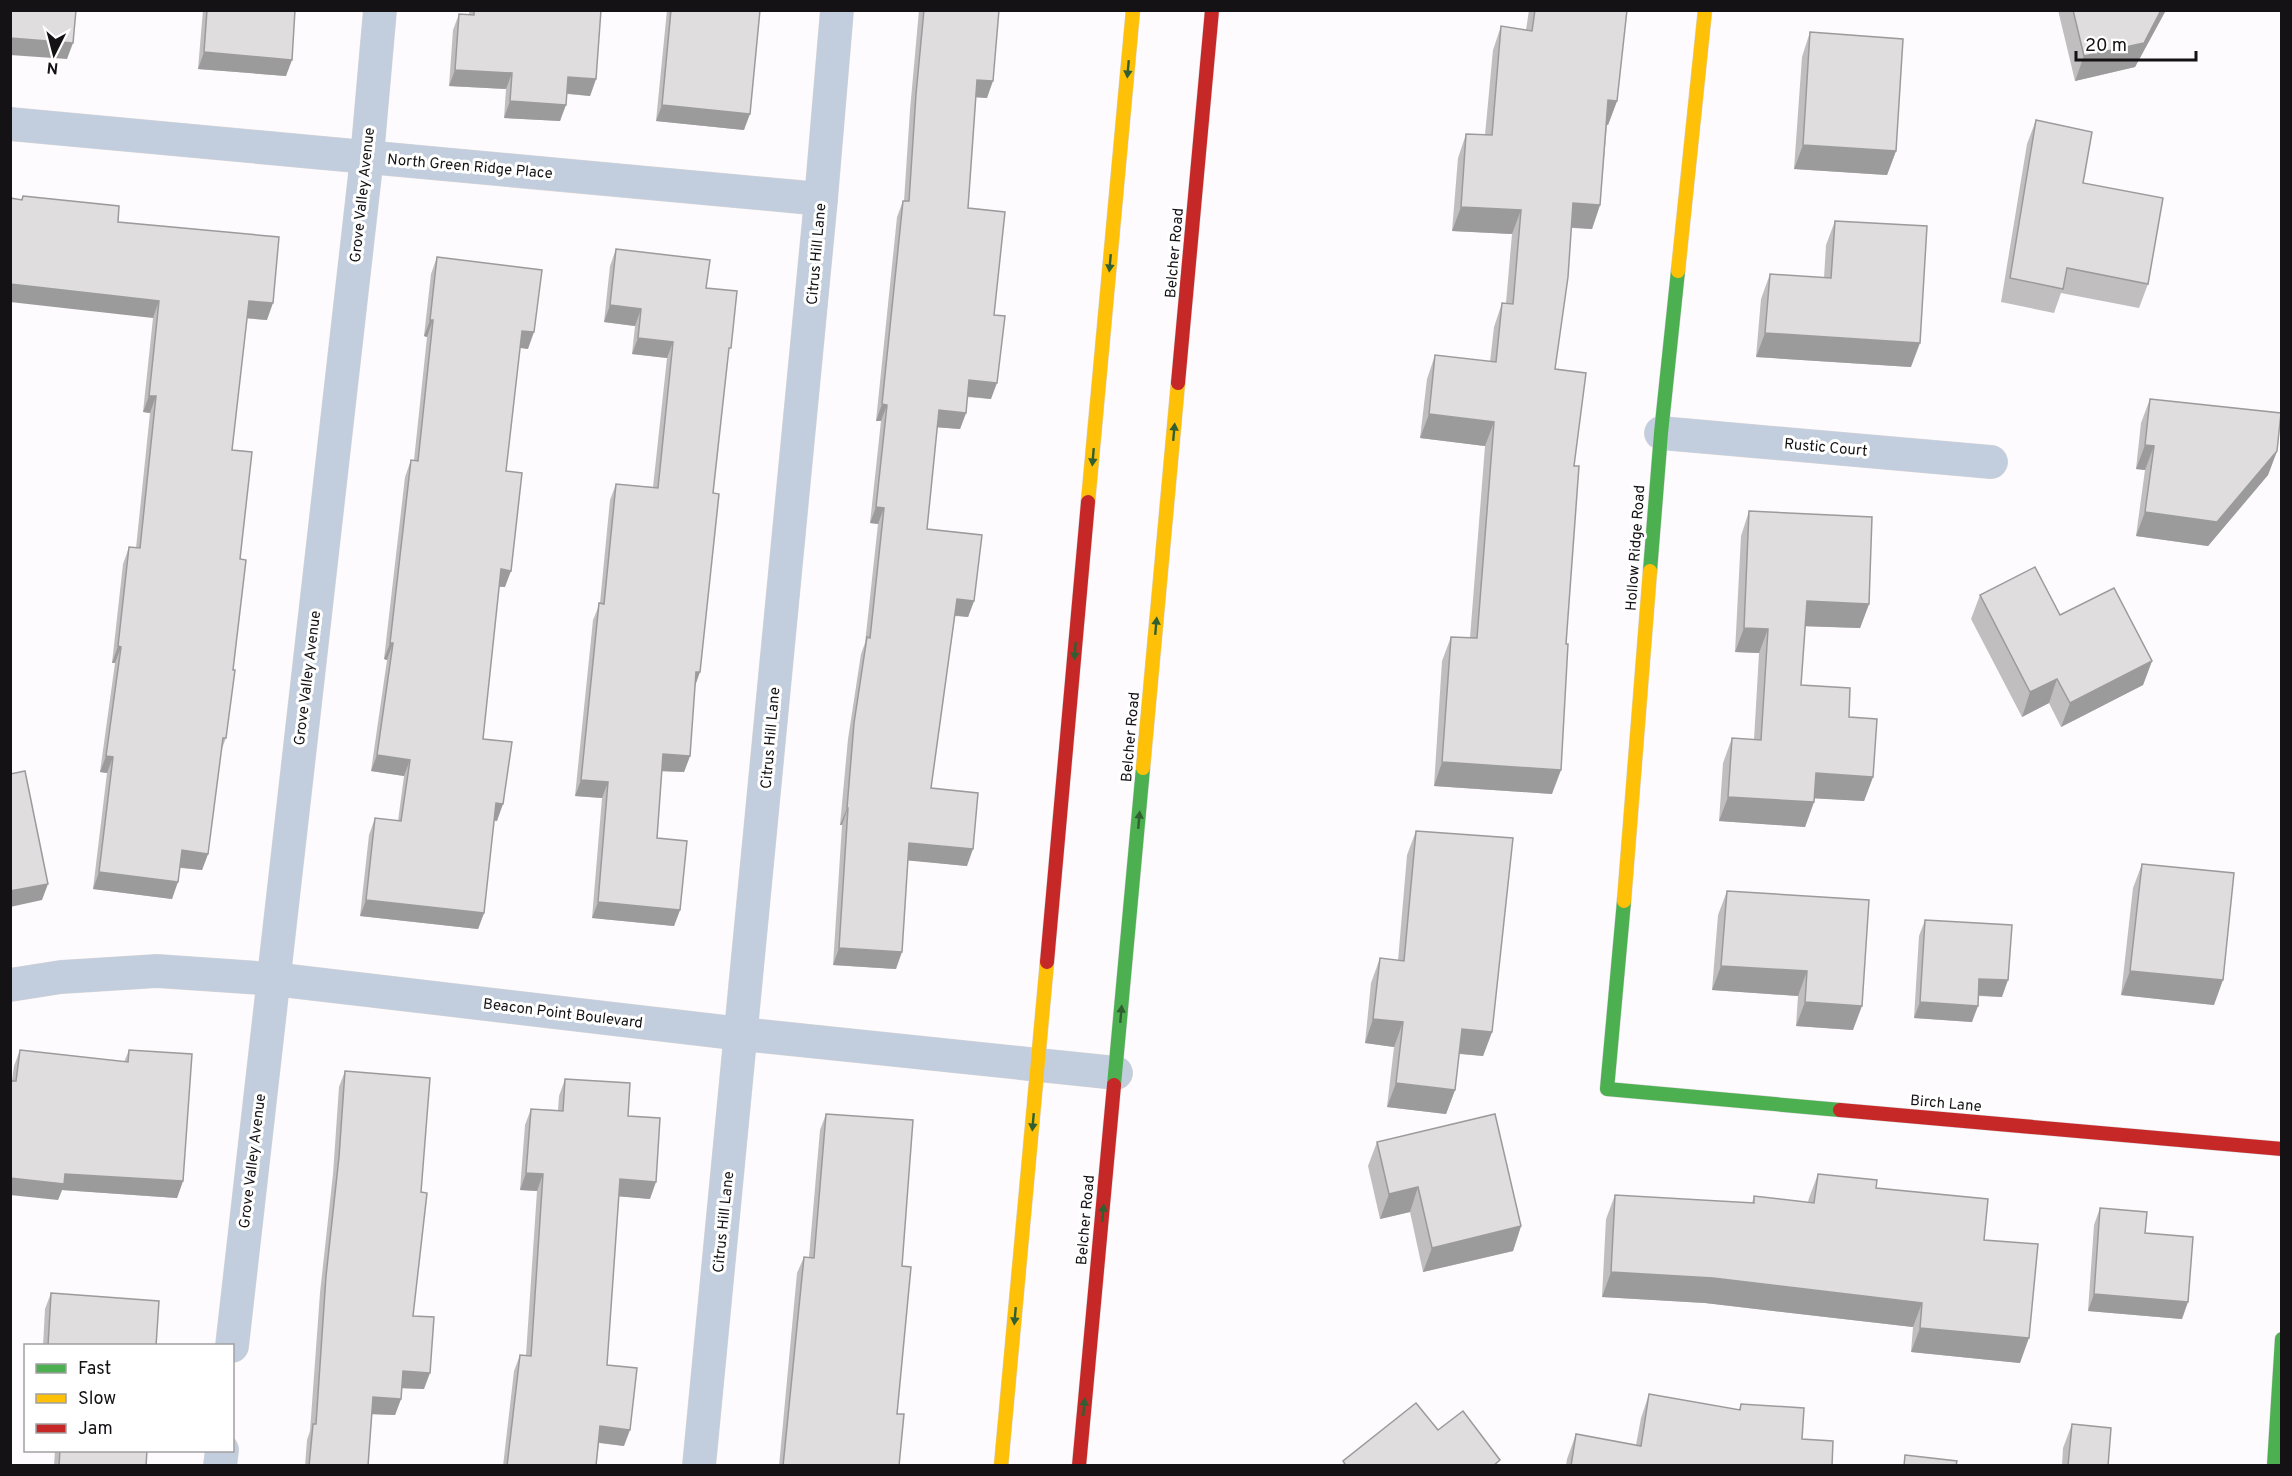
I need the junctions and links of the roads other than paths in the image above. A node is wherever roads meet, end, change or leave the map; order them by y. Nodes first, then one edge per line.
1 (380, 10) edge
2 (837, 10) edge
3 (1133, 10) edge
4 (1212, 10) edge
5 (1705, 10) edge
6 (10, 124) edge
7 (367, 157) junction
8 (821, 199) junction
9 (1661, 433) junction
10 (1991, 462) dead end
11 (273, 979) junction
12 (10, 985) edge
13 (742, 1034) junction
14 (1039, 1064) junction
15 (1116, 1073) junction
16 (1607, 1089) joint
17 (2282, 1149) edge
18 (2282, 1339) edge
19 (232, 1344) edge
20 (699, 1466) edge
21 (1001, 1466) edge
22 (1079, 1466) edge
23 (2274, 1466) edge

1 - 7 street, Grove Valley Avenue
2 - 8 street, Citrus Hill Lane
3 -> 14 main road
15 -> 4 main road, Belcher Road
5 - 9 main road, Hollow Ridge Road
6 - 7 street, North Green Ridge Place
7 - 8 street, North Green Ridge Place
7 - 11 street, Grove Valley Avenue
8 - 13 street, Citrus Hill Lane
9 - 10 street, Rustic Court
9 - 16 main road, Hollow Ridge Road
11 - 12 street, Beacon Point Boulevard
11 - 13 street, Beacon Point Boulevard
11 - 19 street, Grove Valley Avenue
13 - 14 street, Beacon Point Boulevard
13 - 20 street, Citrus Hill Lane
14 - 15 street, Beacon Point Boulevard
14 -> 21 main road
22 -> 15 main road, Belcher Road
16 - 17 main road, Birch Lane
18 - 23 main road

